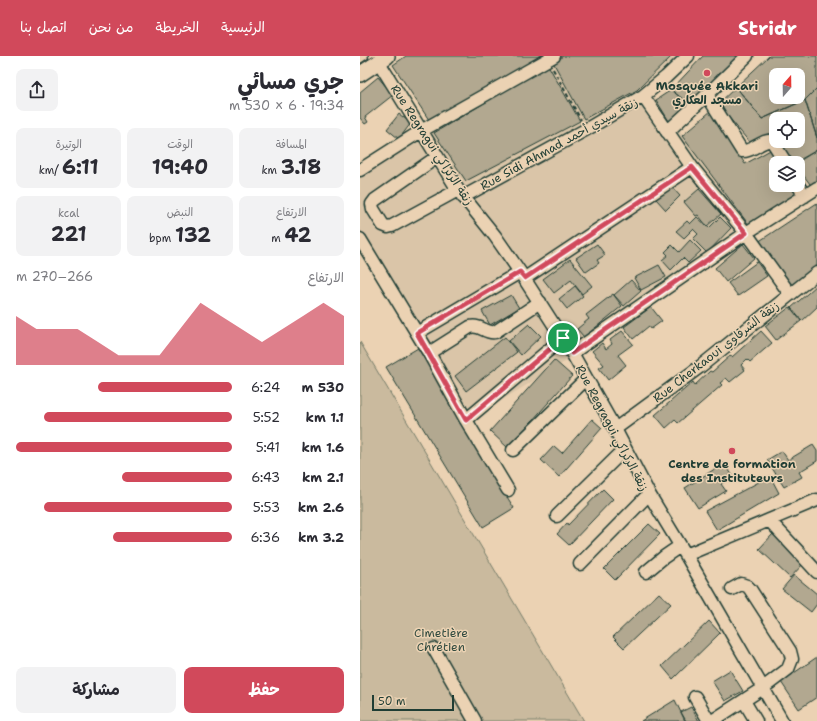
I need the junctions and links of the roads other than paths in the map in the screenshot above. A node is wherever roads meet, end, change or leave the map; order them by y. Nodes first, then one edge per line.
1 (688, 56) edge
2 (747, 56) edge
3 (380, 58) edge
4 (551, 58) edge
5 (360, 74) edge
6 (707, 95) junction
7 (643, 96) junction
8 (421, 130) junction
9 (667, 132) junction
10 (782, 156) edge
11 (437, 157) junction
12 (692, 167) junction
13 (360, 170) edge
14 (817, 188) edge
15 (802, 192) edge
16 (461, 193) junction
17 (805, 196) junction
18 (746, 233) junction
19 (360, 239) edge
20 (817, 273) edge
21 (522, 275) junction
22 (790, 294) junction
23 (540, 302) junction
24 (417, 333) junction
25 (563, 338) junction
26 (429, 353) junction
27 (572, 353) junction
28 (586, 379) junction
29 (466, 420) junction
30 (615, 429) junction
31 (625, 449) junction
32 (513, 450) dead end
33 (508, 490) dead end
34 (648, 494) junction
35 (817, 500) edge
36 (557, 516) dead end
37 (769, 520) junction
38 (683, 551) junction
39 (580, 564) dead end
40 (646, 572) dead end
41 (817, 572) edge
42 (732, 589) dead end
43 (434, 649) dead end
44 (763, 688) junction
45 (695, 697) dead end
46 (744, 701) junction
47 (475, 721) edge
48 (710, 721) edge
49 (756, 721) edge
50 (782, 721) edge

1 - 7 street, Rue Sidi Ahmad زنقة سيدي أحمد
2 - 6 street
3 - 5 main road
3 - 8 street, Rue Regragui زنقة الركراكي
4 - 8 street
6 - 9 street
6 - 10 street
7 - 9 street
7 - 16 street, Rue Sidi Ahmad زنقة سيدي أحمد
8 - 11 street, Rue Regragui زنقة الركراكي
8 - 13 street
9 - 12 street
11 - 16 street, Rue Regragui زنقة الركراكي
11 - 16 street, Rue Sidi Ahmad زنقة سيدي أحمد
12 - 18 street
12 - 21 street
14 - 17 street
15 - 17 street
16 - 21 street, Rue Regragui زنقة الركراكي
17 - 18 street
18 - 22 street
18 - 27 street
19 - 24 street
20 - 22 street, Rue Cherkaoui زنقة الشرقاوي
21 - 23 street, Rue Regragui زنقة الركراكي
21 - 24 street
22 - 30 street, Rue Cherkaoui زنقة الشرقاوي
23 - 25 street, Rue Regragui زنقة الركراكي
23 - 26 street
24 - 26 street
25 - 27 street, Rue Regragui زنقة الركراكي
25 - 29 street
26 - 29 street
27 - 28 street, Rue Regragui زنقة الركراكي
28 - 30 street, Rue Regragui زنقة الركراكي
28 - 32 street
29 - 33 street
30 - 31 street, Rue Regragui زنقة الركراكي
31 - 34 street, Rue Regragui زنقة الركراكي
31 - 36 street
34 - 38 street, Rue Regragui زنقة الركراكي
34 - 39 street
35 - 37 street
37 - 38 street
37 - 41 street
38 - 40 street
38 - 44 street, Rue Regragui زنقة الركراكي
42 - 44 street
43 - 47 street
44 - 46 street
44 - 50 street, Rue Regragui زنقة الركراكي
45 - 48 street
46 - 48 street
46 - 49 street

